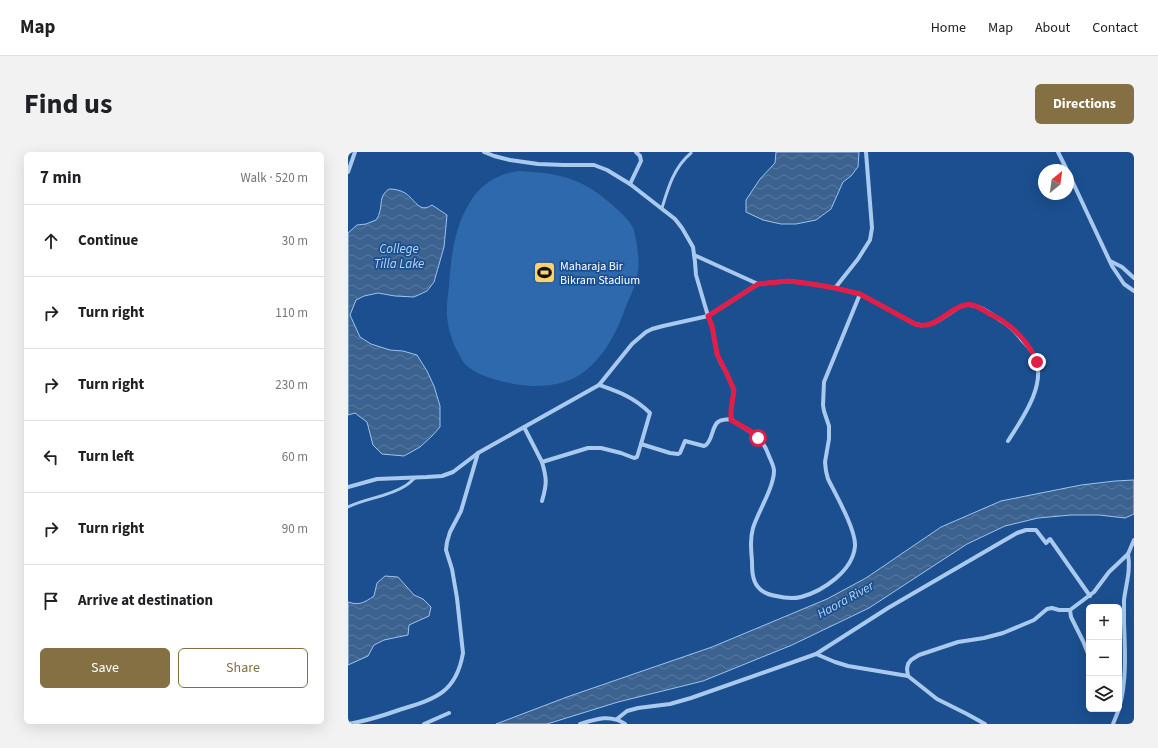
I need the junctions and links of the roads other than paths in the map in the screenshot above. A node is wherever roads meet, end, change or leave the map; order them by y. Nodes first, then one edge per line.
1 (355, 152) edge
2 (484, 152) edge
3 (636, 152) edge
4 (866, 152) edge
5 (1058, 152) edge
6 (691, 153) edge
7 (1064, 164) edge
8 (348, 172) edge
9 (630, 184) junction
10 (1074, 184) edge
11 (662, 208) junction
12 (694, 255) junction
13 (1110, 261) junction
14 (1134, 278) edge
15 (758, 284) junction
16 (835, 288) junction
17 (1134, 291) edge
18 (860, 294) junction
19 (708, 316) junction
20 (599, 385) junction
21 (731, 420) junction
22 (524, 427) junction
23 (1008, 441) dead end
24 (641, 444) junction
25 (478, 453) junction
26 (542, 462) junction
27 (416, 477) junction
28 (348, 487) edge
29 (542, 501) dead end
30 (348, 507) edge
31 (1134, 540) edge
32 (1128, 554) junction
33 (1090, 596) junction
34 (1070, 610) junction
35 (1086, 649) edge
36 (816, 654) junction
37 (908, 676) junction
38 (1122, 694) edge
39 (1118, 712) edge
40 (449, 713) dead end
41 (617, 719) junction
42 (348, 724) edge
43 (424, 724) edge
44 (580, 724) edge
45 (625, 724) edge
46 (985, 724) edge
47 (1113, 724) edge

1 - 8 street
2 - 9 street
3 - 9 street
4 - 16 street
5 - 7 street
6 - 11 lane
9 - 11 street
10 - 13 street
11 - 12 street
12 - 15 street
12 - 19 street
13 - 14 street
13 - 17 street
15 - 16 street
15 - 19 street
16 - 18 street
18 - 21 street
18 - 23 street
19 - 20 street
19 - 21 street
20 - 22 street
20 - 24 street
21 - 24 street
22 - 25 street
22 - 26 street
24 - 26 street
25 - 27 street
25 - 42 street
26 - 29 street
27 - 28 street
27 - 30 lane
31 - 32 street
32 - 33 street
32 - 38 street
33 - 34 street
33 - 36 street
34 - 35 street
34 - 37 street
36 - 37 street
36 - 41 street
37 - 46 street
39 - 47 street
40 - 43 street
41 - 44 street
41 - 45 street

